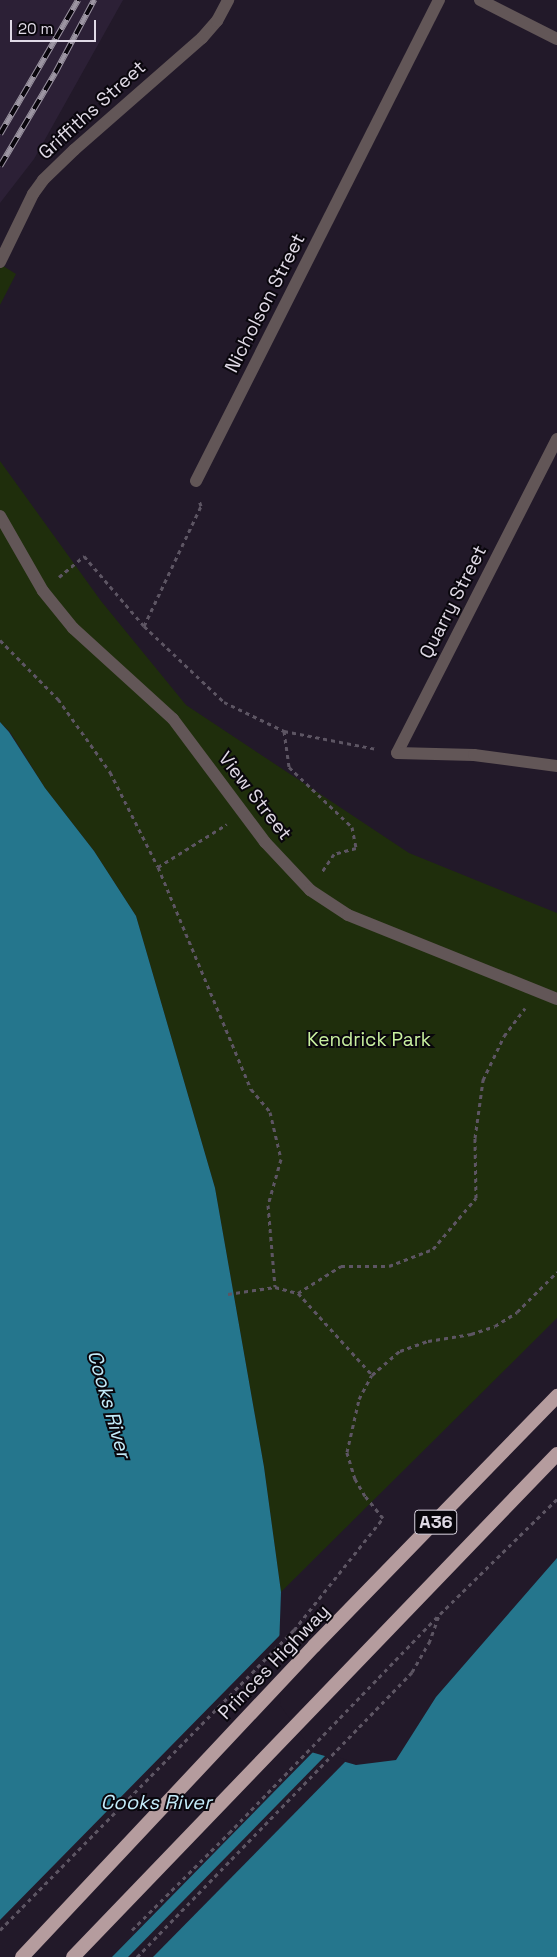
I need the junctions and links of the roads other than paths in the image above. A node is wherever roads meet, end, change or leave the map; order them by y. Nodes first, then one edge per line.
1 (228, 0) edge
2 (439, 0) edge
3 (480, 0) edge
4 (557, 39) edge
5 (0, 262) edge
6 (557, 439) edge
7 (196, 482) road end
8 (0, 516) edge
9 (557, 766) edge
10 (557, 999) edge
11 (557, 1396) edge
12 (557, 1454) edge
13 (22, 1957) edge
14 (73, 1957) edge

1 - 5 street, Griffiths Street
2 - 7 street, Nicholson Street
3 - 4 street
6 - 9 street, Quarry Street
8 - 10 street, View Street
11 - 13 highway, Princes Highway / A36
12 - 14 highway, A36

